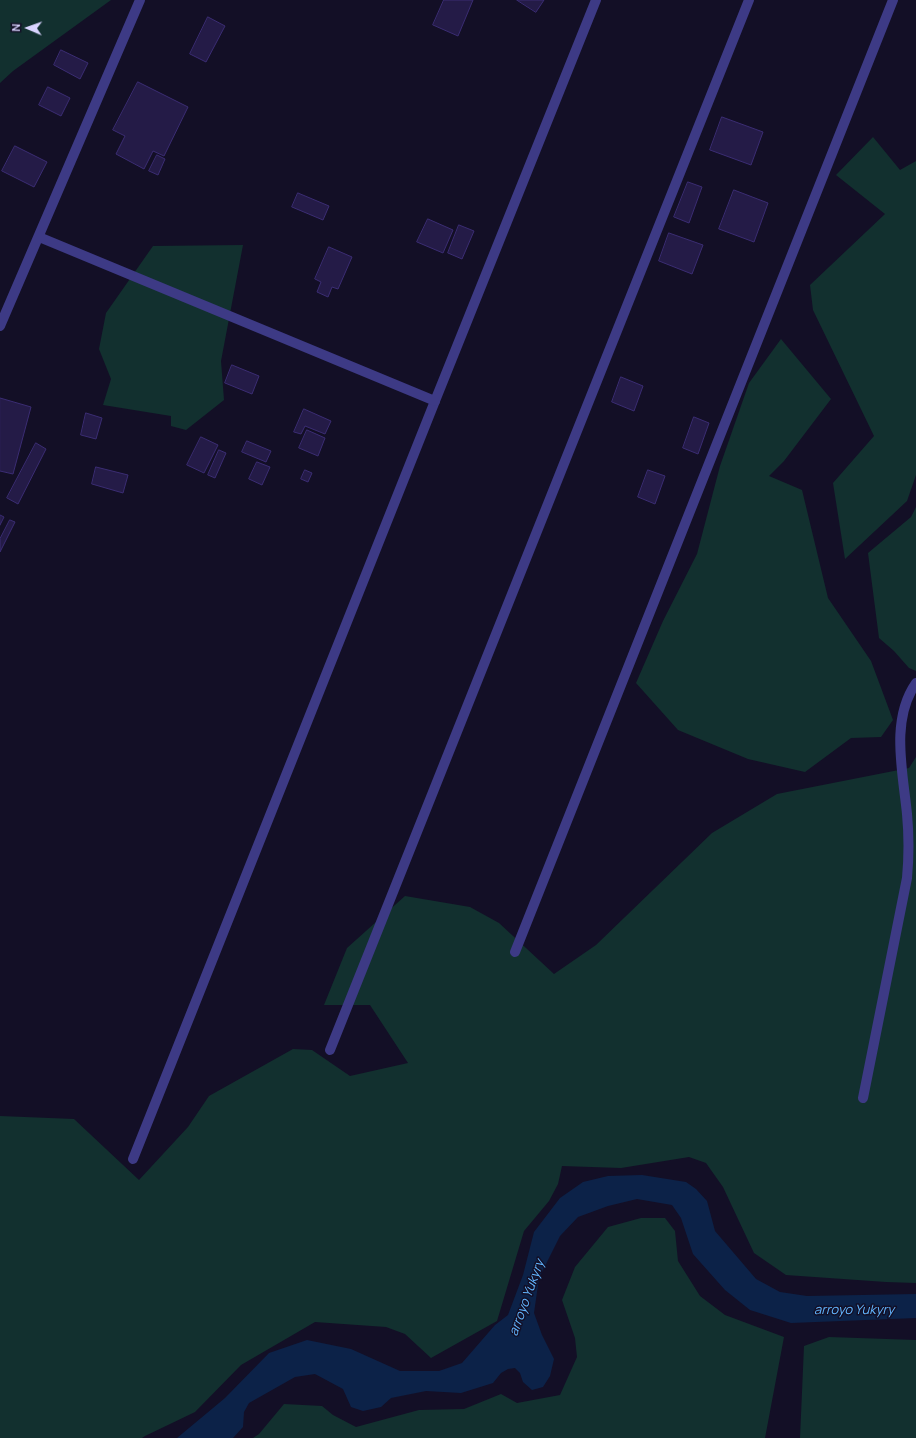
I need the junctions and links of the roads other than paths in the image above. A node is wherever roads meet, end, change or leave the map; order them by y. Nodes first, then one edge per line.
1 (140, 0) edge
2 (596, 0) edge
3 (749, 0) edge
4 (894, 0) edge
5 (39, 236) junction
6 (0, 326) edge
7 (435, 402) junction
8 (916, 683) edge
9 (514, 952) dead end
10 (330, 1050) dead end
11 (863, 1098) dead end
12 (133, 1159) dead end

1 - 5 street
2 - 7 street
3 - 10 street
4 - 9 street
5 - 6 street
5 - 7 street
7 - 12 street
8 - 11 street

